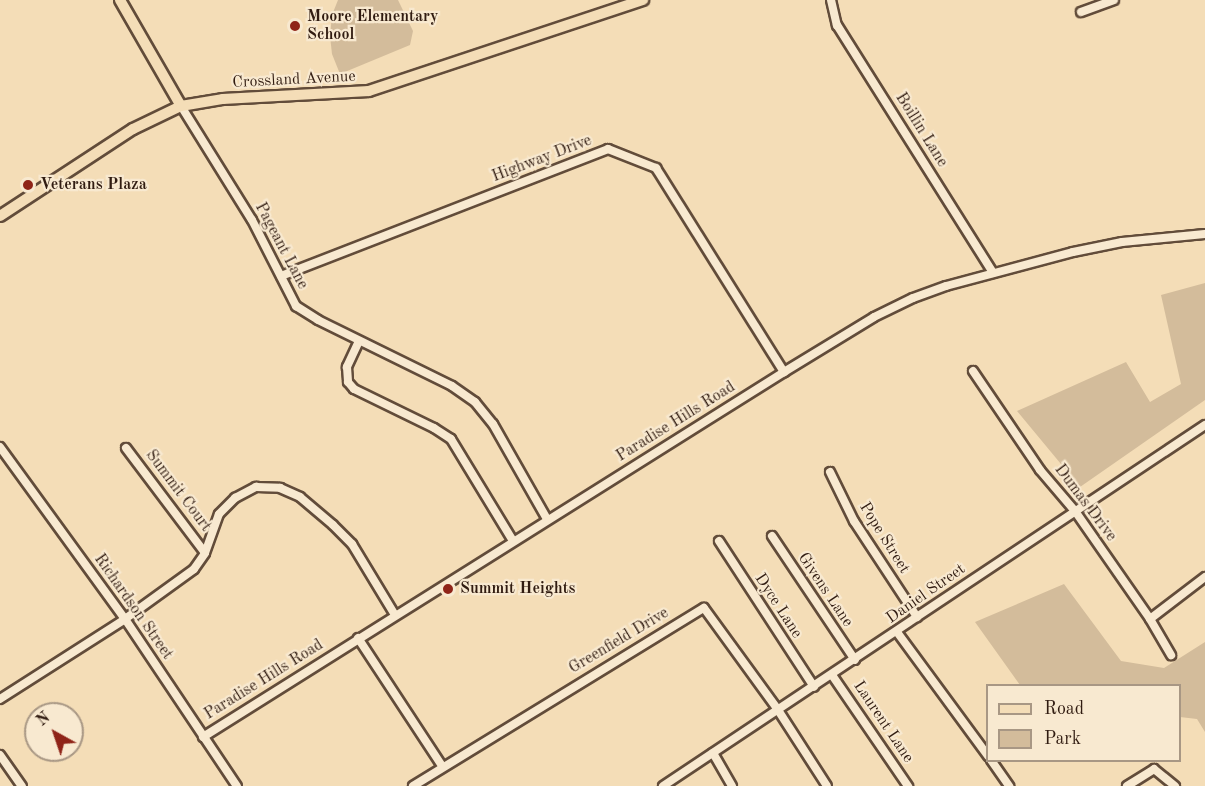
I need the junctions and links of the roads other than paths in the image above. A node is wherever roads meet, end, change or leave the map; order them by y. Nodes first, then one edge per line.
1 (120, 0) edge
2 (643, 0) edge
3 (831, 0) edge
4 (1114, 0) edge
5 (1081, 12) dead end
6 (181, 106) junction
7 (0, 216) edge
8 (1205, 234) edge
9 (993, 273) junction
10 (280, 276) junction
11 (360, 340) junction
12 (973, 371) dead end
13 (784, 372) junction
14 (1205, 425) edge
15 (0, 447) edge
16 (126, 448) dead end
17 (830, 472) dead end
18 (1075, 511) junction
19 (547, 519) junction
20 (772, 536) dead end
21 (513, 541) junction
22 (719, 541) dead end
23 (205, 553) junction
24 (1205, 578) edge
25 (395, 615) junction
26 (917, 617) junction
27 (1150, 619) junction
28 (125, 620) junction
29 (897, 632) junction
30 (358, 638) junction
31 (1171, 655) dead end
32 (855, 660) junction
33 (832, 675) junction
34 (814, 687) junction
35 (0, 699) edge
36 (778, 710) junction
37 (203, 737) junction
38 (713, 753) junction
39 (0, 755) edge
40 (986, 755) edge
41 (992, 762) edge
42 (442, 766) junction
43 (22, 786) edge
44 (237, 786) edge
45 (413, 786) edge
46 (663, 786) edge
47 (732, 786) edge
48 (827, 786) edge
49 (908, 786) edge
50 (1009, 786) edge
51 (1127, 786) edge
52 (1175, 786) edge

1 - 6 main road, Pageant Lane
2 - 6 main road, Crossland Avenue
3 - 9 street, Boillin Lane
4 - 5 street
6 - 7 main road, Crossland Avenue
6 - 10 street, Pageant Lane
8 - 9 street, Paradise Hills Road
9 - 13 street, Paradise Hills Road
10 - 11 street, Pageant Lane
10 - 13 street, Highway Drive
11 - 19 street, Pageant Lane
11 - 21 street
12 - 18 street, Dumas Drive
13 - 19 street, Paradise Hills Road
14 - 18 street, Daniel Street
15 - 28 street, Richardson Street
16 - 23 street, Summit Court
17 - 26 street, Pope Street
18 - 26 street, Daniel Street
18 - 27 street, Dumas Drive
19 - 21 street, Paradise Hills Road
20 - 32 street, Givens Lane
21 - 25 street, Paradise Hills Road
22 - 34 street, Dyce Lane
23 - 25 street
23 - 28 street
24 - 27 street
25 - 30 street, Paradise Hills Road
26 - 29 street, Daniel Street
27 - 31 street, Dumas Drive
28 - 35 street
28 - 37 street, Richardson Street
29 - 32 street, Daniel Street
29 - 40 street
30 - 37 street, Paradise Hills Road
30 - 42 street
32 - 33 street, Daniel Street
33 - 34 street, Daniel Street
33 - 49 street, Laurent Lane
34 - 36 street, Daniel Street
36 - 38 street, Daniel Street
36 - 42 street, Greenfield Drive
36 - 48 street
37 - 44 street, Richardson Street
38 - 46 street, Daniel Street
38 - 47 street
39 - 43 street
41 - 50 street
42 - 45 street, Greenfield Drive
51 - 52 street

